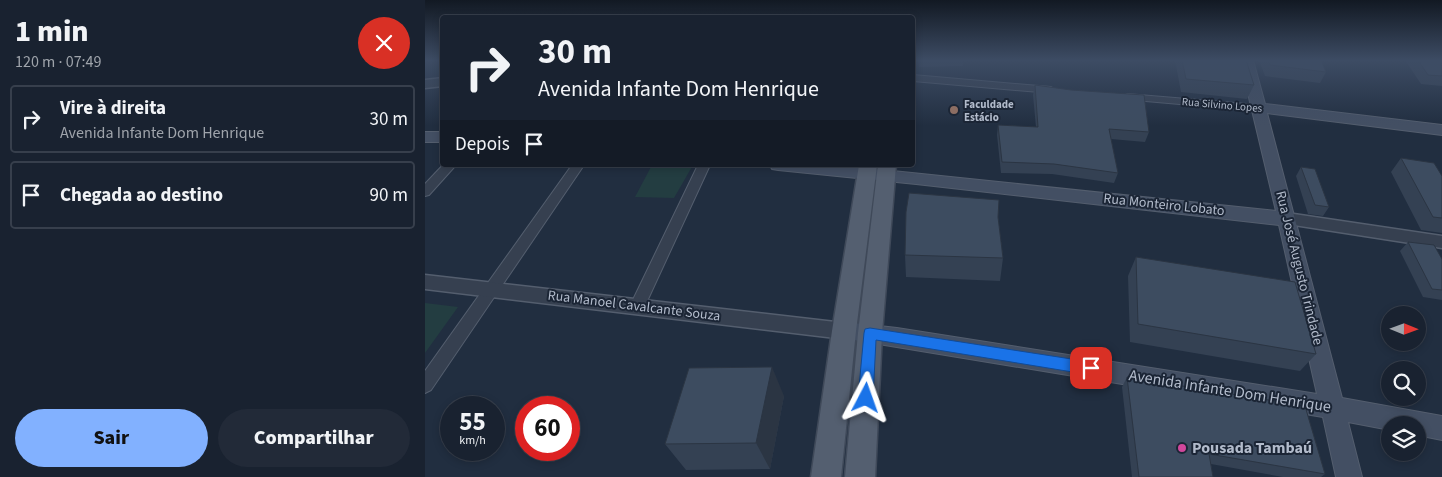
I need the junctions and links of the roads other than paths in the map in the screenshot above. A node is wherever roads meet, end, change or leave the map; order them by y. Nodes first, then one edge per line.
1 (440, 82) edge
2 (962, 82) edge
3 (1252, 82) edge
4 (425, 84) edge
5 (1064, 91) edge
6 (1113, 95) edge
7 (1259, 108) junction
8 (1442, 130) edge
9 (425, 136) edge
10 (440, 137) edge
11 (448, 167) edge
12 (577, 167) edge
13 (703, 167) edge
14 (817, 167) edge
15 (877, 170) edge
16 (425, 192) edge
17 (1287, 219) junction
18 (1442, 242) edge
19 (425, 282) edge
20 (490, 289) junction
21 (638, 306) junction
22 (843, 331) junction
23 (870, 333) junction
24 (425, 385) edge
25 (1333, 408) junction
26 (1442, 428) edge
27 (827, 477) edge
28 (860, 477) edge
29 (1349, 477) edge

1 - 4 street
2 - 5 street
3 - 7 main road, Rua José Augusto Trindade
6 - 7 street, Rua Silvino Lopes
7 - 8 main road, Rua Silvino Lopes
7 - 17 main road, Rua José Augusto Trindade
9 - 10 main road
11 - 16 street
12 - 20 street
13 - 21 street
14 - 15 main road, Rua Monteiro Lobato
15 - 17 main road, Rua Monteiro Lobato
15 - 22 main road
15 - 23 main road
17 - 18 street, Rua Monteiro Lobato
17 - 25 main road, Rua José Augusto Trindade
19 - 20 street, Rua Manoel Cavalcante Souza
20 - 21 street, Rua Manoel Cavalcante Souza
20 - 24 street
21 - 22 street, Rua Manoel Cavalcante Souza
22 - 23 main road, Avenida Infante Dom Henrique
22 - 27 main road
23 - 25 main road, Avenida Infante Dom Henrique
23 - 28 main road
25 - 26 main road, Avenida Infante Dom Henrique
25 - 29 main road, Rua José Augusto Trindade

